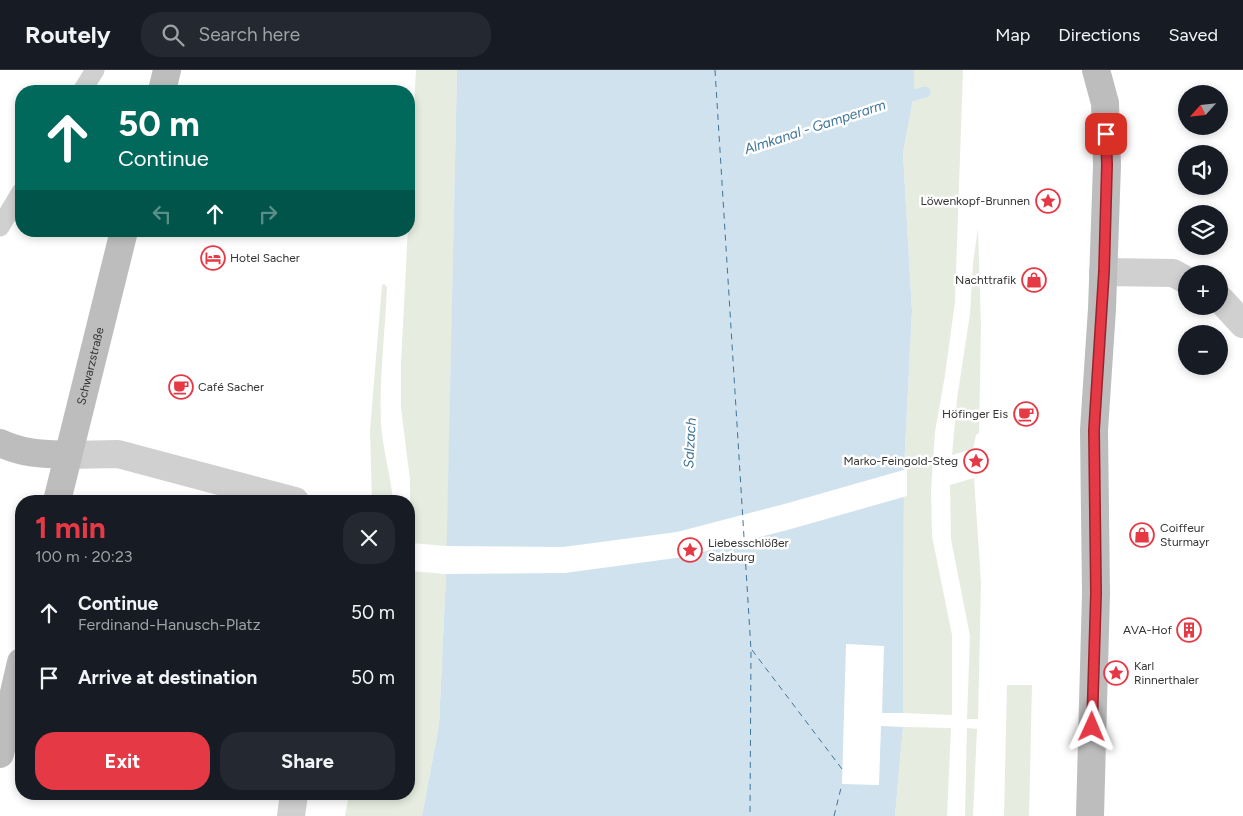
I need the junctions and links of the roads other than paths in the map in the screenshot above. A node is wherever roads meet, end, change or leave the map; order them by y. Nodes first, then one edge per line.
1 (96, 70) edge
2 (167, 70) edge
3 (1096, 70) edge
4 (86, 85) edge
5 (163, 85) edge
6 (15, 202) edge
7 (0, 227) edge
8 (122, 237) edge
9 (1104, 272) junction
10 (1178, 276) edge
11 (1228, 308) edge
12 (1243, 324) edge
13 (0, 443) edge
14 (68, 455) junction
15 (58, 495) edge
16 (272, 495) edge
17 (15, 688) edge
18 (0, 754) edge
19 (293, 800) edge
20 (291, 816) edge
21 (1090, 816) edge

1 - 4 lane
2 - 5 street
3 - 9 street
6 - 7 lane
8 - 14 street, Schwarzstraße
9 - 10 street
9 - 21 street
11 - 12 street
13 - 14 street
14 - 15 street, Schwarzstraße
14 - 16 street
17 - 18 street
19 - 20 street

